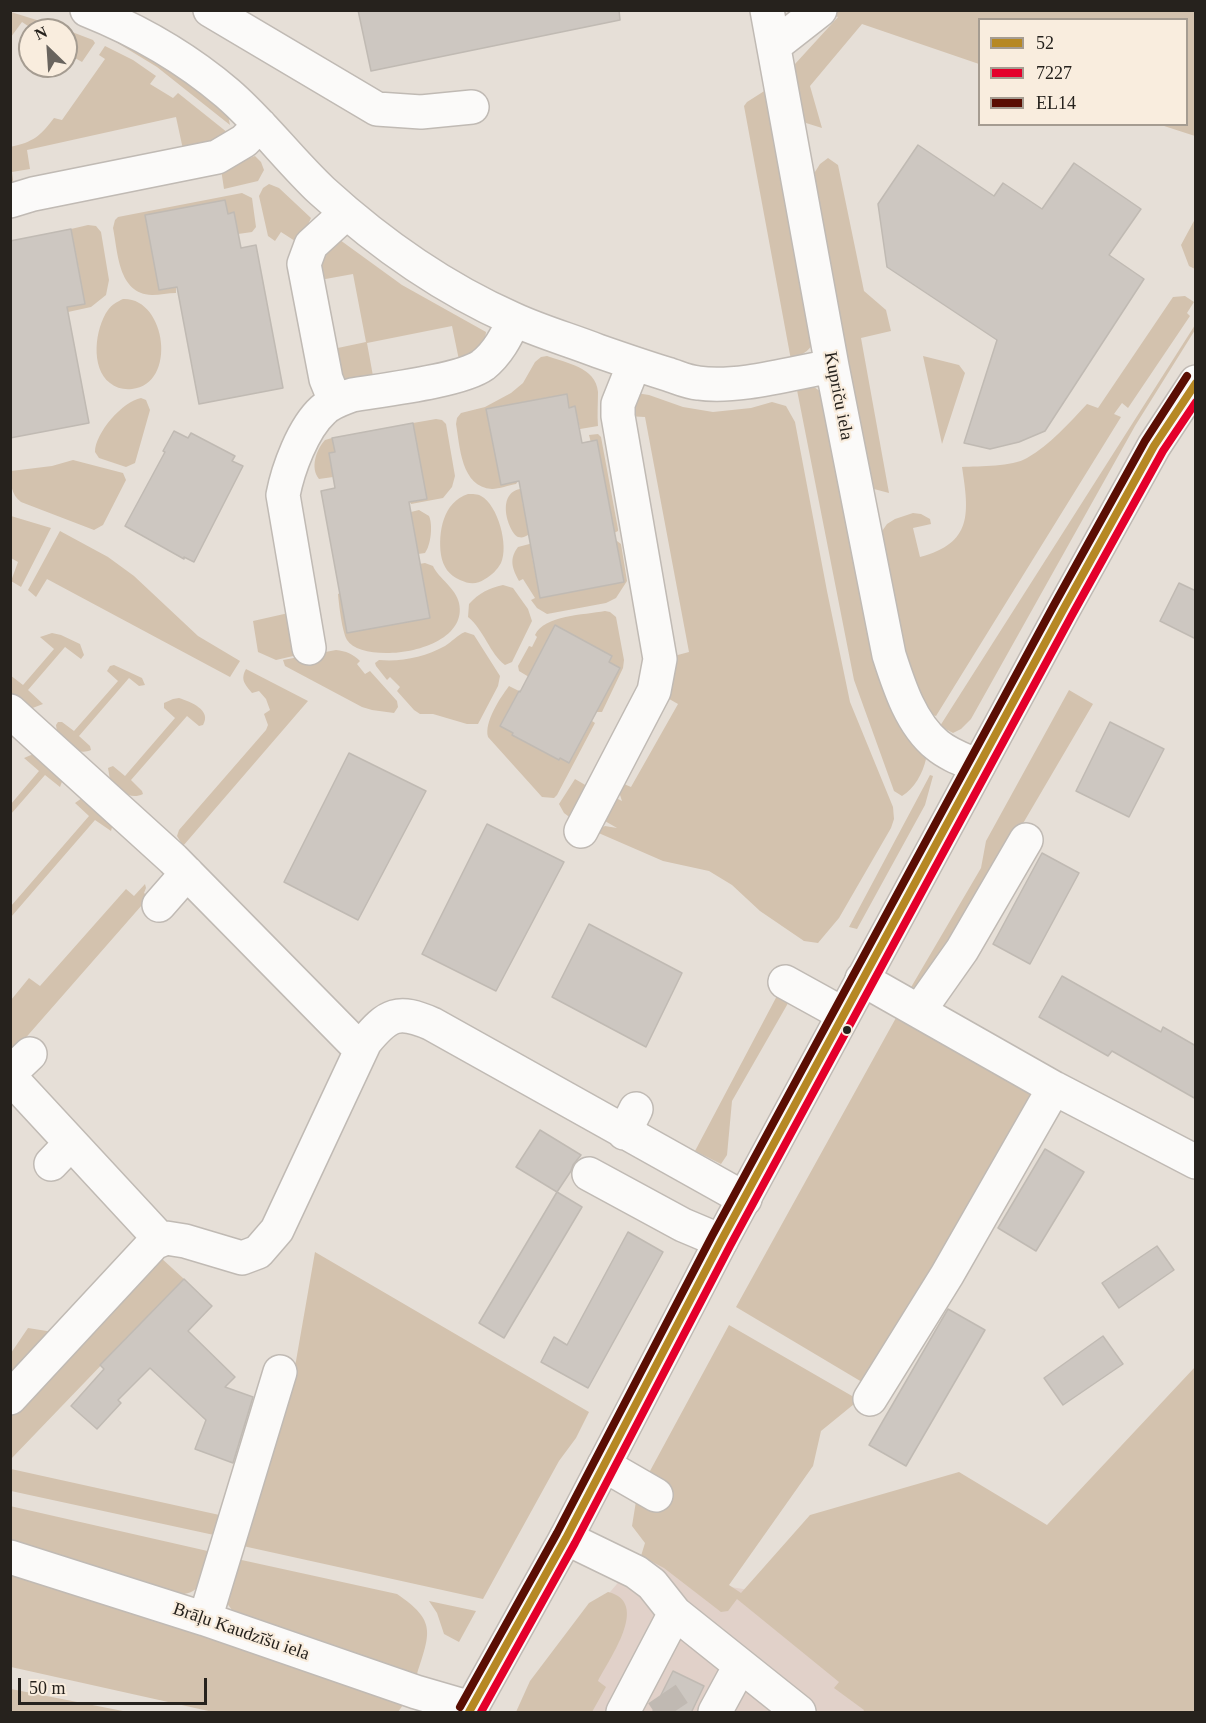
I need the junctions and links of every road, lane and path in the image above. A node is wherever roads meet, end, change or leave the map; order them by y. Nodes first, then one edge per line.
1 (87, 10) edge
2 (210, 10) edge
3 (767, 10) edge
4 (820, 10) edge
5 (140, 21) edge
6 (774, 46) junction
7 (472, 107) dead end
8 (261, 125) junction
9 (10, 201) edge
10 (346, 213) junction
11 (514, 320) junction
12 (634, 364) junction
13 (832, 366) junction
14 (1196, 382) edge
15 (335, 401) junction
16 (309, 648) dead end
17 (10, 711) edge
18 (978, 766) junction
19 (581, 831) dead end
20 (1026, 840) dead end
21 (187, 873) junction
22 (159, 905) dead end
23 (862, 979) junction
24 (785, 982) dead end
25 (919, 1011) junction
26 (843, 1014) junction
27 (361, 1050) junction
28 (18, 1082) edge
29 (1054, 1088) junction
30 (1196, 1162) edge
31 (589, 1174) dead end
32 (745, 1199) junction
33 (161, 1240) junction
34 (722, 1241) junction
35 (280, 1372) dead end
36 (10, 1398) edge
37 (870, 1399) dead end
38 (604, 1465) junction
39 (656, 1495) dead end
40 (566, 1538) junction
41 (10, 1557) edge
42 (675, 1613) junction
43 (205, 1618) junction
44 (740, 1666) junction
45 (641, 1697) edge
46 (470, 1710) edge
47 (715, 1713) edge
48 (799, 1713) edge

1 - 5 street
2 - 7 street
3 - 6 street, Kupriču iela
4 - 6 street
5 - 8 street
6 - 13 street, Kupriču iela
8 - 9 street
8 - 10 street
10 - 11 street
10 - 15 street
11 - 12 street
11 - 15 street
12 - 13 street
12 - 19 street
13 - 18 street, Kupriču iela
14 - 18 street
15 - 16 street
17 - 21 street
18 - 23 street
20 - 25 street
21 - 22 street
21 - 27 street
23 - 25 street
23 - 26 street
24 - 26 street
25 - 29 street
26 - 32 street
27 - 32 street
27 - 33 street
28 - 33 street
29 - 30 street
29 - 37 street
31 - 34 street
32 - 34 street
33 - 36 street
34 - 38 street
35 - 43 street
38 - 39 street
38 - 40 street
40 - 42 street
40 - 46 street
41 - 43 street, Brāļu Kaudzīšu iela
42 - 44 street
42 - 45 street
43 - 46 street, Brāļu Kaudzīšu iela
44 - 47 street
44 - 48 street

